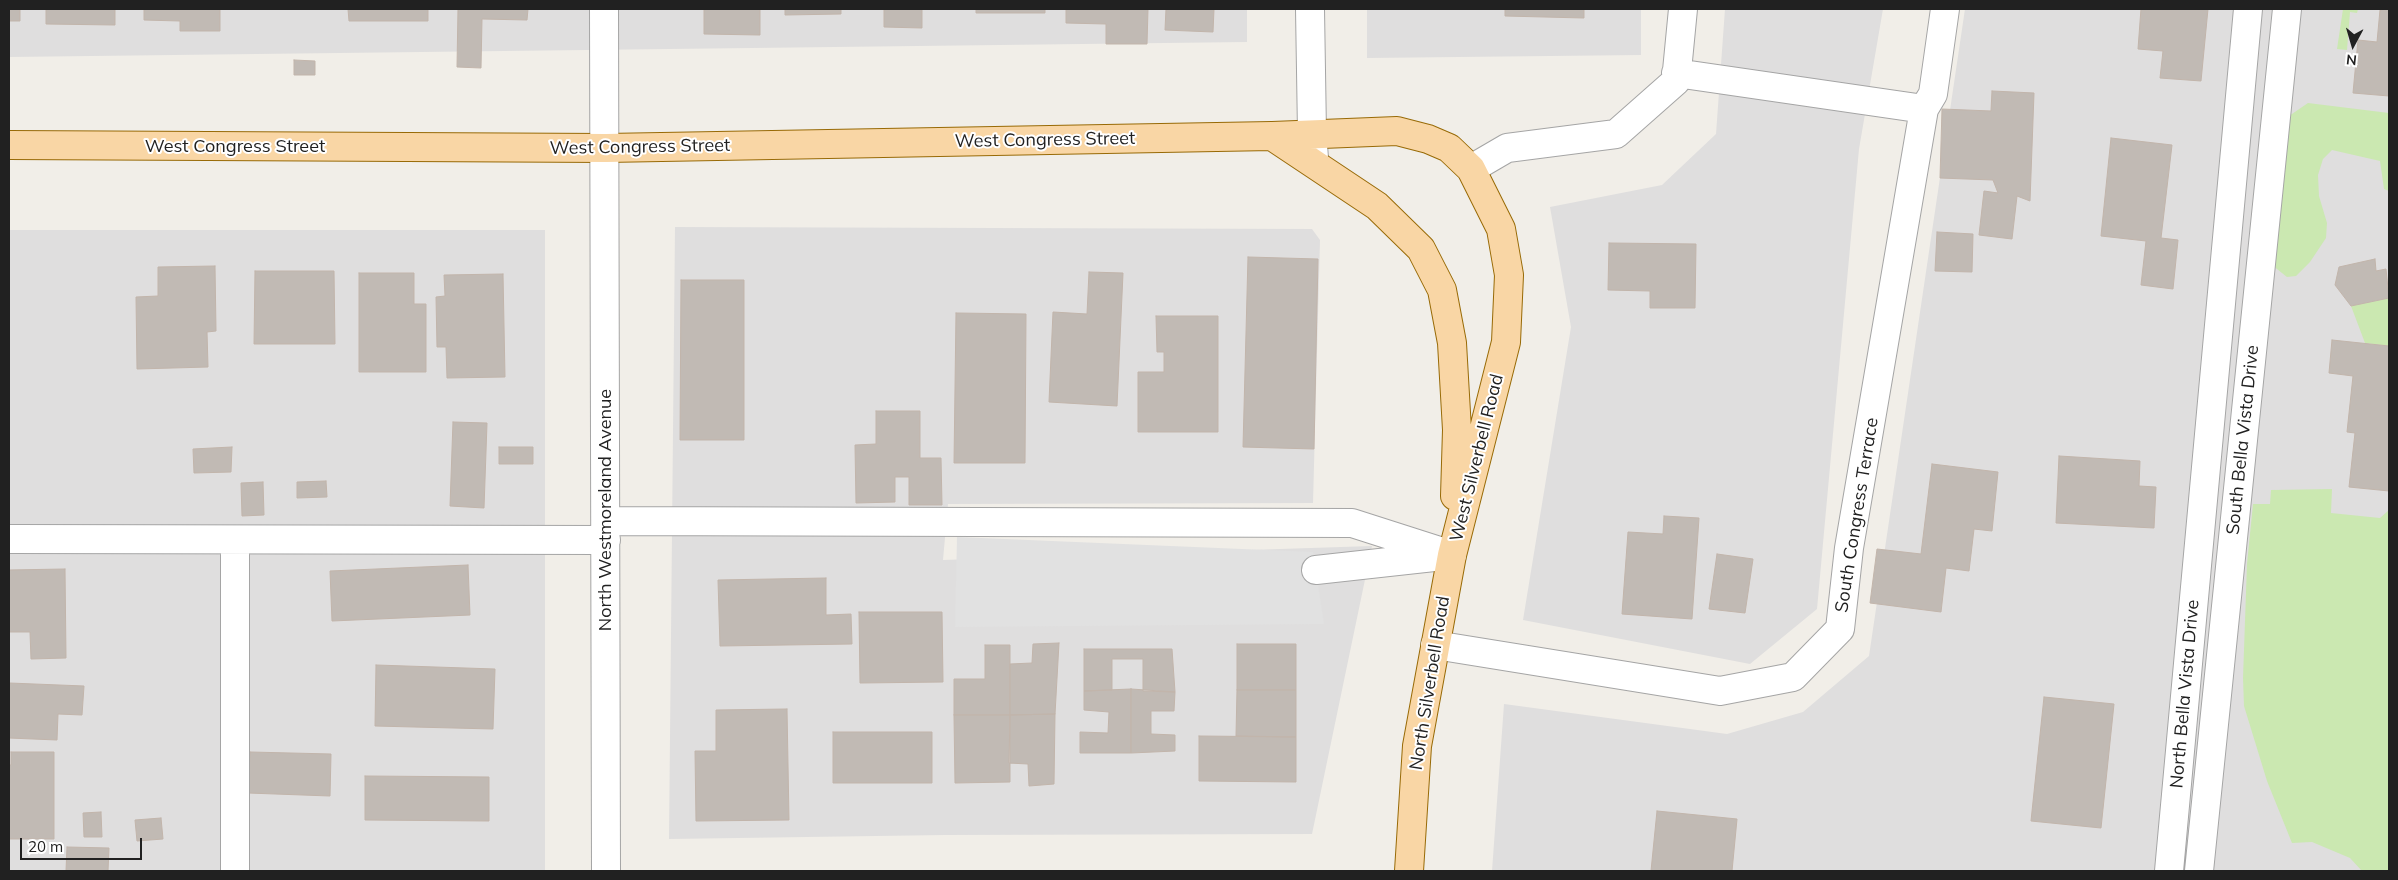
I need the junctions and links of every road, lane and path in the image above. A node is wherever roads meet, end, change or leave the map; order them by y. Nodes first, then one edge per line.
1 (604, 9) edge
2 (1310, 9) edge
3 (1683, 9) edge
4 (1946, 9) edge
5 (2248, 9) edge
6 (2287, 9) edge
7 (1676, 73) junction
8 (1924, 109) junction
9 (1312, 133) junction
10 (1272, 136) junction
11 (9, 146) edge
12 (606, 148) junction
13 (1315, 164) junction
14 (1471, 169) junction
15 (2201, 517) joint
16 (606, 530) junction
17 (9, 539) edge
18 (235, 540) junction
19 (1452, 555) junction
20 (1316, 570) dead end
21 (1435, 645) junction
22 (235, 871) edge
23 (606, 871) edge
24 (1409, 871) edge
25 (2169, 871) edge
26 (2198, 871) edge

1 - 12 street, North Westmoreland Avenue
2 - 9 street
3 - 7 street
4 - 8 street, South Congress Terrace
5 - 15 street, South Bella Vista Drive
6 - 26 street, South Bella Vista Drive
7 - 8 street
7 - 14 street
8 - 21 street, South Congress Terrace
9 - 10 main road, West Silverbell Road
9 - 13 street
9 - 14 main road, West Silverbell Road
10 - 12 main road, West Congress Street
10 - 13 main road, West Silverbell Road
11 - 12 main road, West Congress Street
12 - 16 street, North Westmoreland Avenue
13 - 19 main road, West Silverbell Road
14 - 19 main road, West Silverbell Road
15 - 25 street, North Bella Vista Drive
16 - 18 street
16 - 19 street
16 - 23 street, North Westmoreland Avenue
17 - 18 street
18 - 22 street
19 - 20 street
19 - 21 main road, North Silverbell Road
21 - 24 main road, North Silverbell Road

